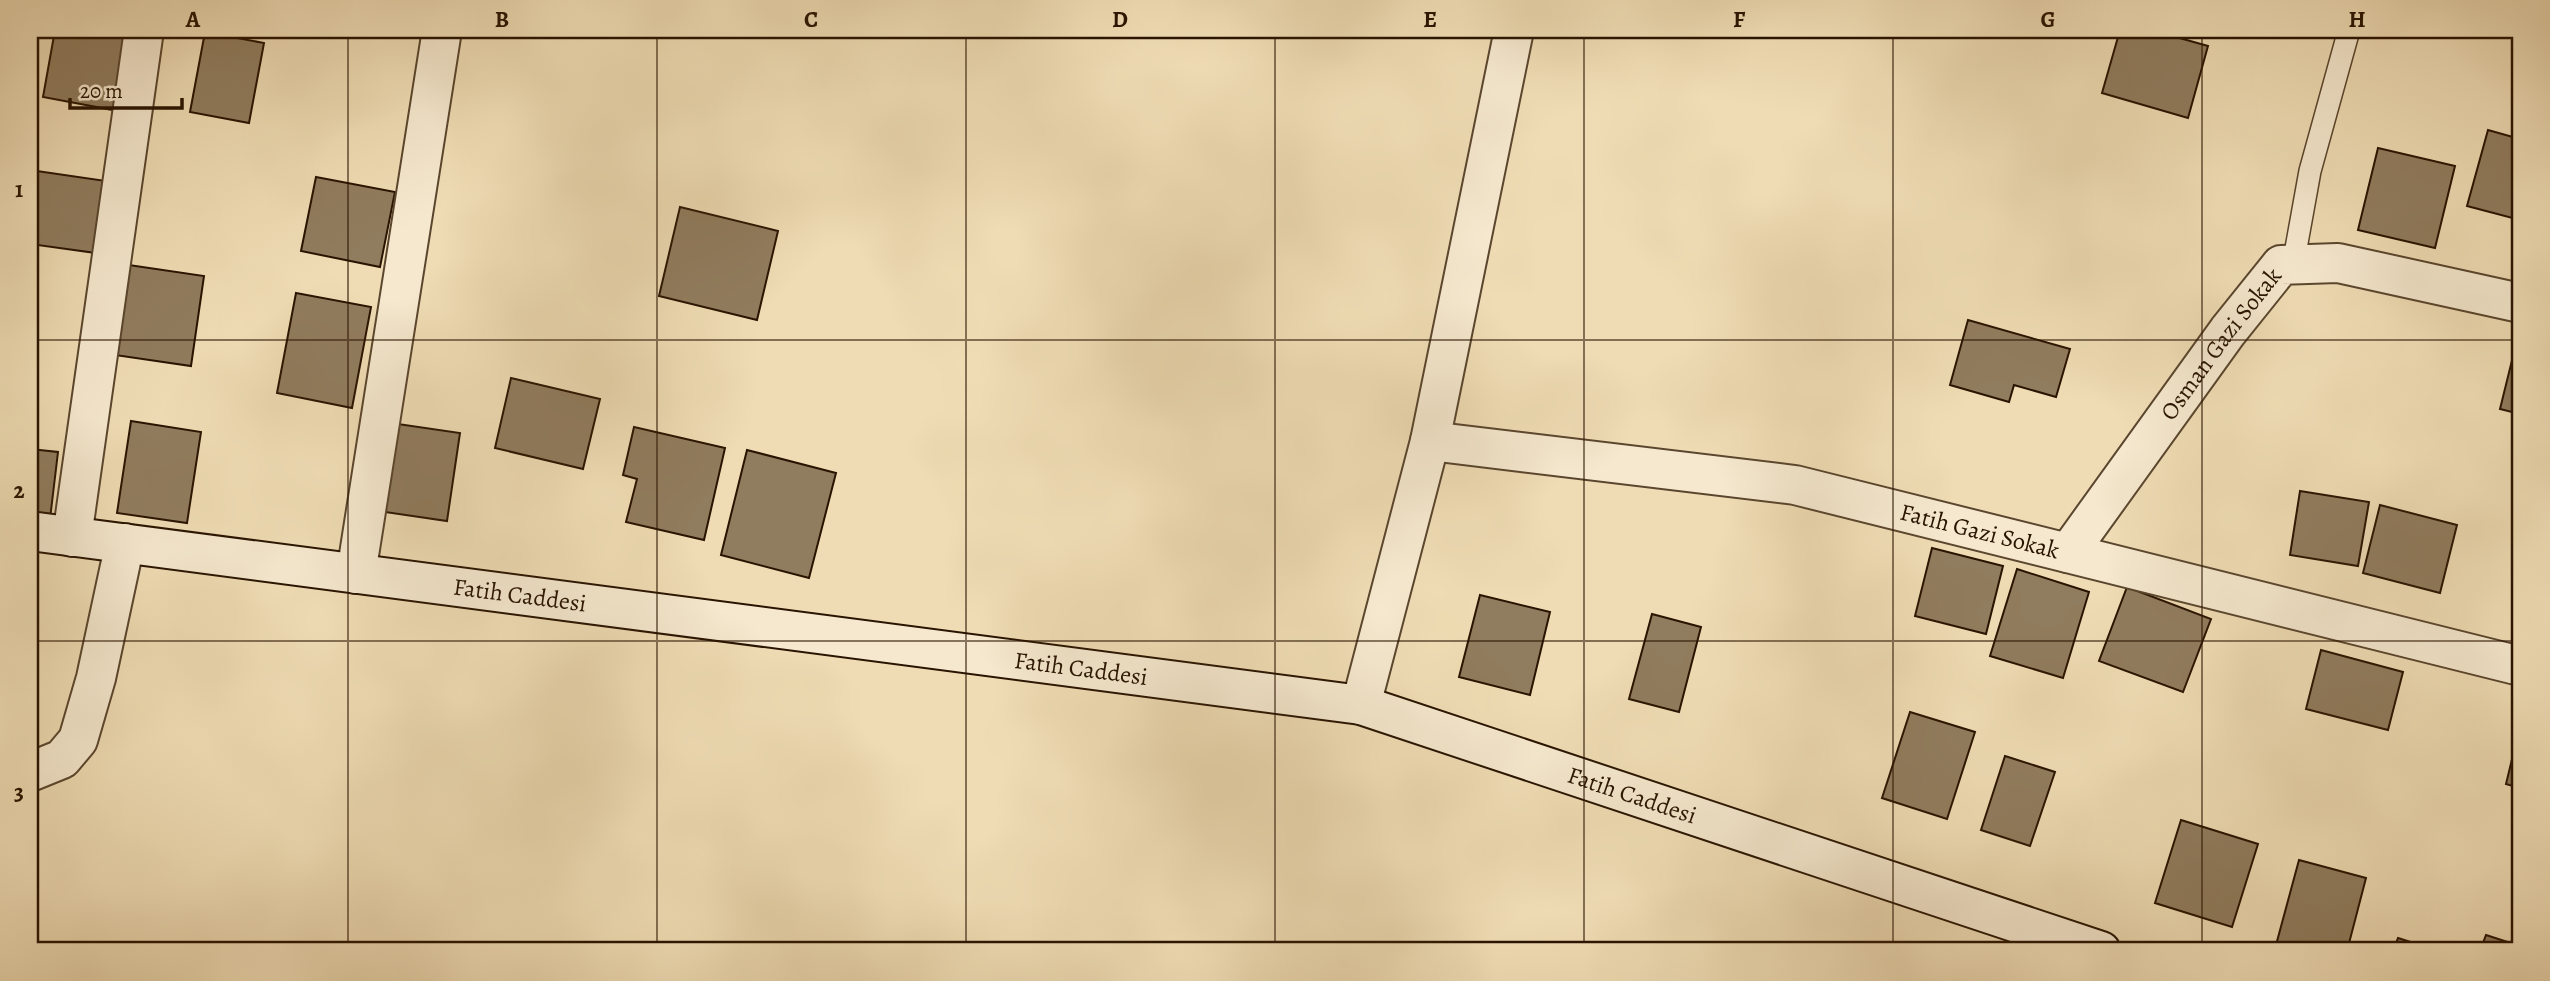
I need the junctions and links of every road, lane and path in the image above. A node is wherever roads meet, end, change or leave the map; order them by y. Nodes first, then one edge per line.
1 (144, 30) edge
2 (442, 30) edge
3 (1514, 30) edge
4 (2349, 30) edge
5 (2293, 265) junction
6 (2520, 303) edge
7 (1430, 441) junction
8 (30, 531) edge
9 (72, 537) junction
10 (125, 543) junction
11 (2068, 554) junction
12 (356, 574) junction
13 (2520, 666) edge
14 (1362, 705) junction
15 (30, 772) edge
16 (2101, 951) edge

1 - 9 street
2 - 12 street
3 - 7 street
4 - 5 lane
5 - 6 street, Osman Gazi Sokak
5 - 11 street, Osman Gazi Sokak
7 - 11 street, Fatih Gazi Sokak
7 - 14 street
8 - 9 street, Fatih Caddesi
9 - 10 street, Fatih Caddesi
10 - 12 street, Fatih Caddesi
10 - 15 street
11 - 13 street, Fatih Gazi Sokak
12 - 14 street, Fatih Caddesi
14 - 16 street, Fatih Caddesi

